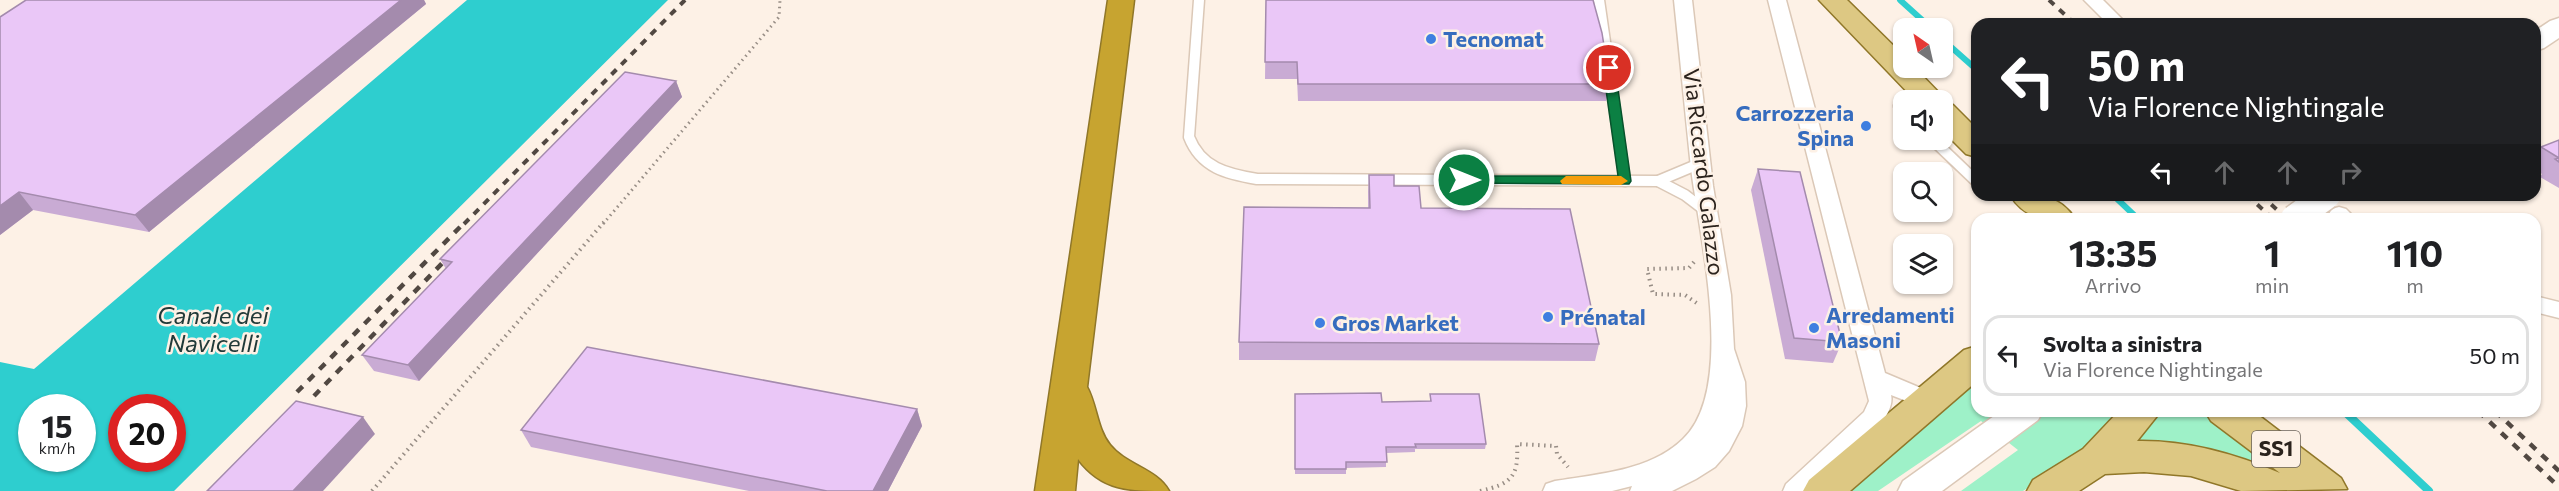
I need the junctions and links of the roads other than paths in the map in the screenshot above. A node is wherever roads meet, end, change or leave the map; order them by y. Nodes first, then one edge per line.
1 (1121, 0) edge
2 (1199, 0) edge
3 (1599, 0) edge
4 (1683, 0) edge
5 (1776, 0) edge
6 (1832, 0) edge
7 (2093, 0) edge
8 (2112, 18) edge
9 (2559, 26) edge
10 (2541, 40) edge
11 (1921, 90) edge
12 (1953, 123) edge
13 (1971, 141) edge
14 (1943, 150) edge
15 (1702, 163) junction
16 (1971, 176) edge
17 (1625, 181) junction
18 (1658, 181) junction
19 (2031, 201) edge
20 (2034, 201) edge
21 (1707, 212) junction
22 (2040, 213) edge
23 (2051, 213) edge
24 (2541, 306) edge
25 (2559, 310) edge
26 (1723, 343) junction
27 (1971, 365) edge
28 (1876, 378) junction
29 (1069, 382) junction
30 (1927, 400) junction
31 (2018, 417) edge
32 (2136, 417) edge
33 (2233, 417) edge
34 (2272, 417) edge
35 (2097, 460) junction
36 (2327, 490) edge
37 (1055, 491) edge
38 (1149, 491) edge
39 (1555, 491) edge
40 (1642, 491) edge
41 (1795, 491) edge
42 (1823, 491) edge
43 (1916, 491) edge
44 (2047, 491) edge
45 (2280, 491) edge

1 - 29 highway
2 - 17 lane
3 - 17 lane
4 - 15 street, Via Riccardo Galazzo
5 - 28 street
6 - 11 main road
7 - 8 street
9 - 10 street
12 - 13 main road
14 - 16 lane
15 - 18 lane
15 - 21 street, Via Riccardo Galazzo
17 - 18 lane
18 - 21 lane
19 - 22 main road
20 - 23 main road
21 - 26 street, Via Riccardo Galazzo
24 - 25 street
26 - 39 street, Via Riccardo Galazzo
26 - 40 street, Via Riccardo Galazzo
27 - 30 main road
28 - 30 street
28 - 41 street
29 - 37 highway
29 - 38 highway
30 - 42 main road
31 - 43 street
32 - 35 main road
33 - 36 main road, SS1
34 - 36 main road, SS1
35 - 44 main road
35 - 45 main road

